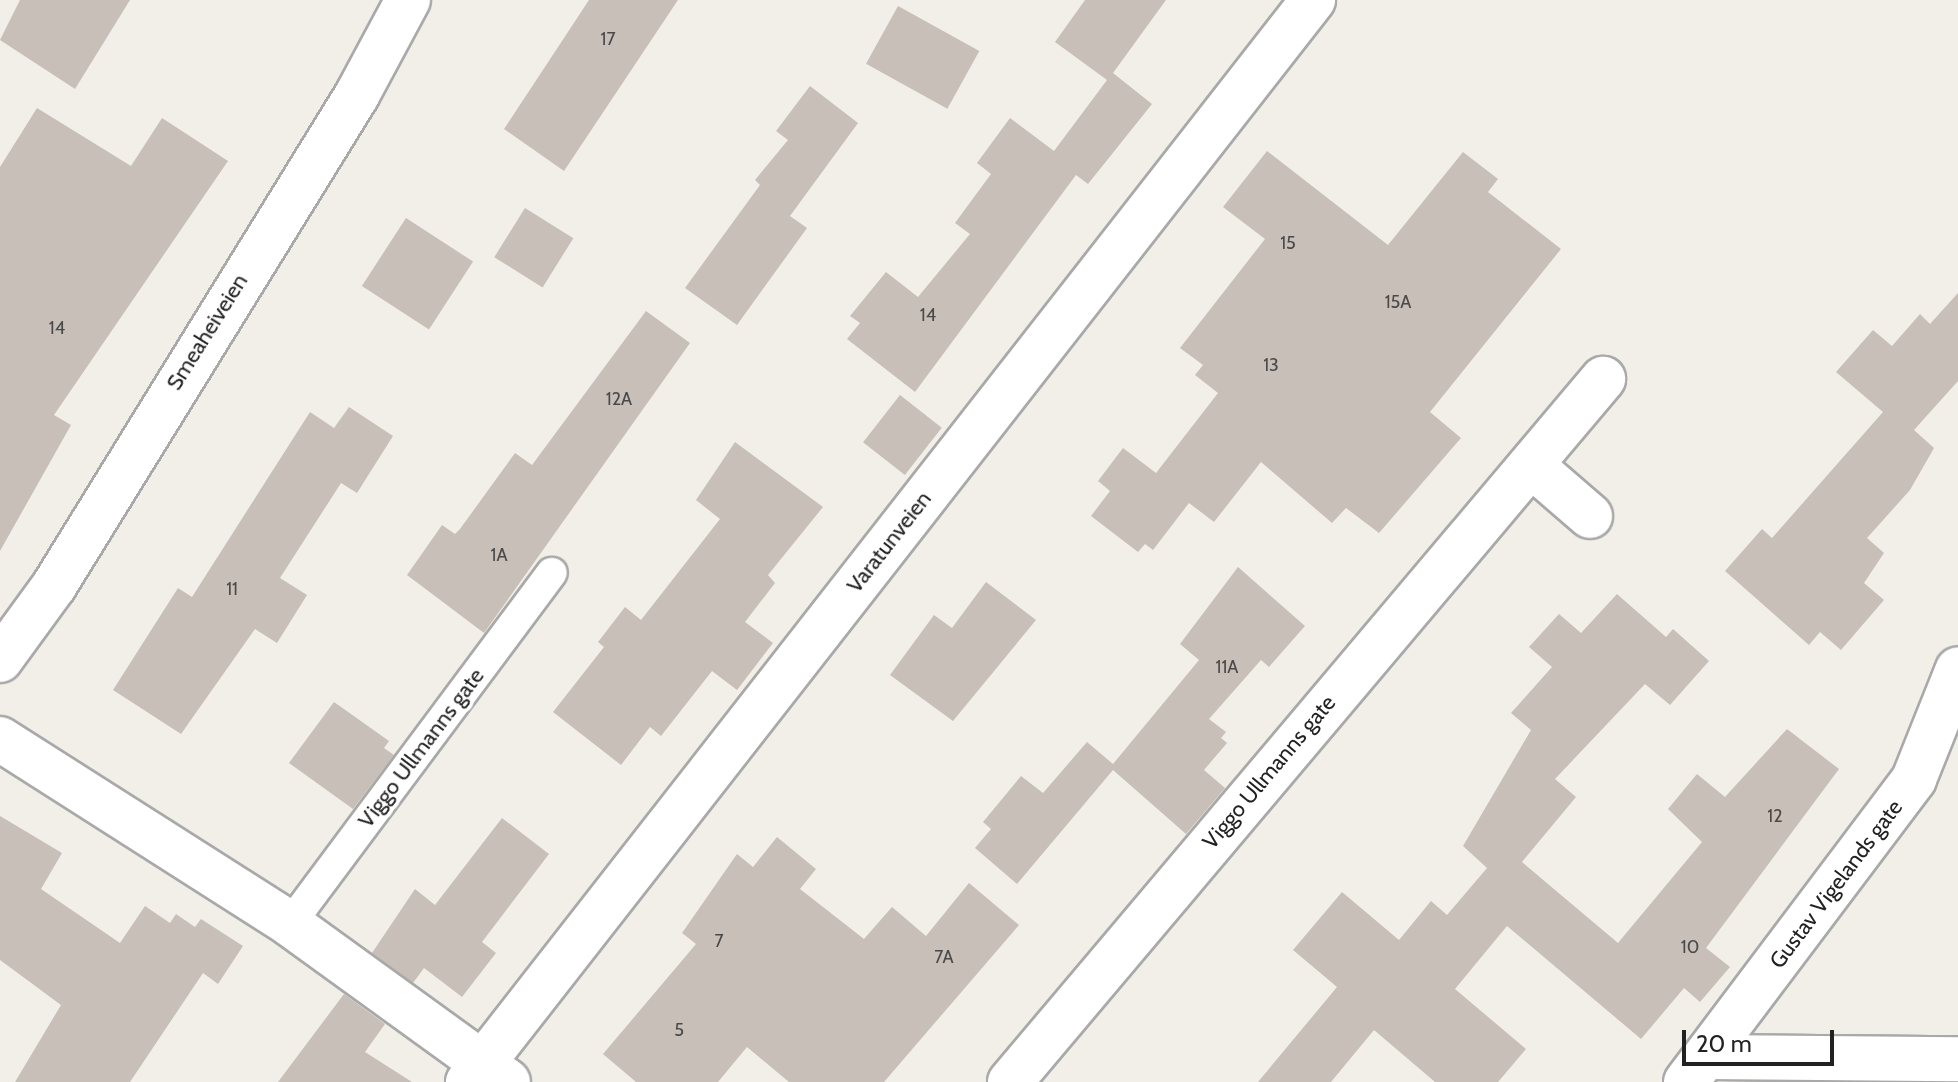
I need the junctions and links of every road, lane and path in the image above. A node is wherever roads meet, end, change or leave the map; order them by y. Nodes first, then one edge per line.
1 (408, 0) edge
2 (1311, 1) edge
3 (1603, 379) dead end
4 (1531, 465) junction
5 (1590, 516) dead end
6 (552, 573) dead end
7 (0, 660) edge
8 (1958, 669) edge
9 (0, 739) edge
10 (290, 924) junction
11 (1958, 1059) edge
12 (1697, 1070) edge
13 (486, 1075) edge
14 (1010, 1082) edge

1 - 7 street, Smeaheiveien
2 - 13 street, Varatunveien
3 - 4 street, Viggo Ullmanns gate
4 - 5 street
4 - 14 street, Viggo Ullmanns gate
6 - 10 lane, Viggo Ullmanns gate
8 - 12 street, Gustav Vigelands gate
9 - 10 street
10 - 13 street
11 - 12 street

